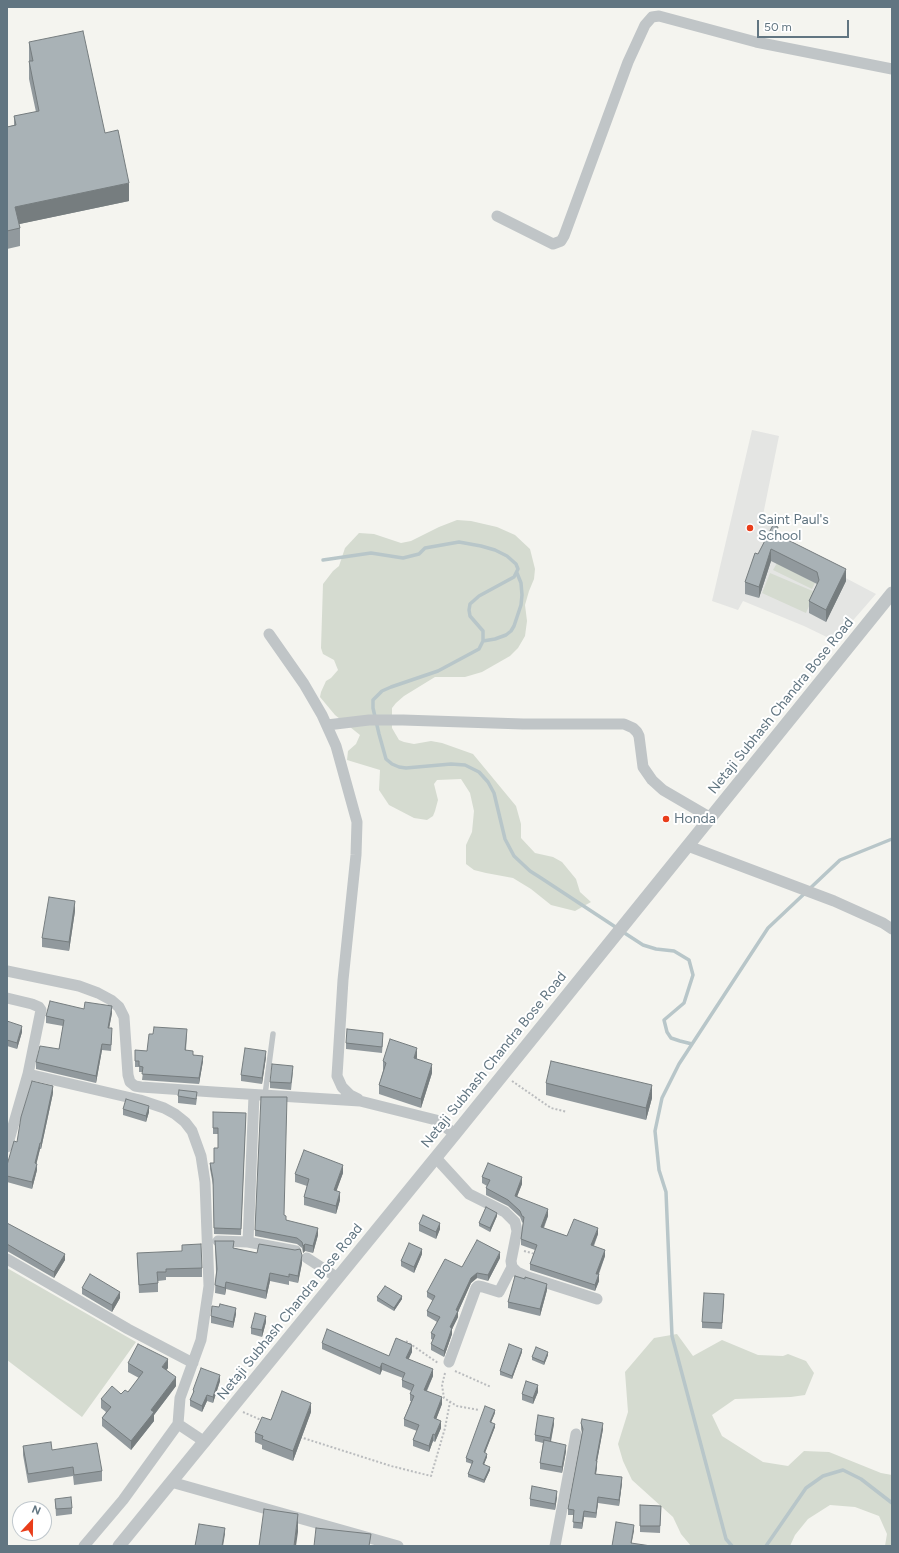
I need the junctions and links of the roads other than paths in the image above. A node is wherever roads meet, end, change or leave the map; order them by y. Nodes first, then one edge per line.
1 (892, 69) edge
2 (497, 216) dead end
3 (892, 593) edge
4 (269, 634) dead end
5 (327, 725) junction
6 (711, 818) junction
7 (688, 846) junction
8 (892, 928) edge
9 (7, 970) edge
10 (7, 998) edge
11 (274, 1034) dead end
12 (28, 1074) junction
13 (337, 1076) junction
14 (254, 1095) junction
15 (265, 1096) junction
16 (336, 1099) junction
17 (360, 1101) junction
18 (455, 1134) junction
19 (7, 1147) edge
20 (436, 1158) junction
21 (208, 1241) junction
22 (248, 1242) junction
23 (296, 1250) edge
24 (307, 1258) dead end
25 (7, 1259) edge
26 (512, 1267) junction
27 (338, 1278) junction
28 (597, 1299) dead end
29 (449, 1362) road end
30 (192, 1363) junction
31 (178, 1424) junction
32 (576, 1434) dead end
33 (205, 1442) junction
34 (172, 1482) junction
35 (84, 1546) edge
36 (119, 1546) edge
37 (398, 1546) edge
38 (555, 1546) edge

1 - 2 street
3 - 6 street, Netaji Subhash Chandra Bose Road
4 - 5 street
5 - 6 street
5 - 13 street
6 - 7 street, Netaji Subhash Chandra Bose Road
7 - 8 street
7 - 18 street, Netaji Subhash Chandra Bose Road
9 - 14 street
10 - 12 street
11 - 15 lane
12 - 19 street
12 - 21 street
13 - 16 street
13 - 17 street
14 - 15 street
14 - 22 street
15 - 16 street
16 - 17 street
17 - 18 street
18 - 20 street, Netaji Subhash Chandra Bose Road
20 - 26 street
20 - 27 street, Netaji Subhash Chandra Bose Road
21 - 22 street
21 - 30 street
22 - 23 street
24 - 27 street
25 - 30 street
26 - 28 street
26 - 29 street
27 - 33 street, Netaji Subhash Chandra Bose Road
30 - 31 street
31 - 33 street
31 - 35 street
32 - 38 street
33 - 34 street, Netaji Subhash Chandra Bose Road
34 - 36 street, Netaji Subhash Chandra Bose Road
34 - 37 street

